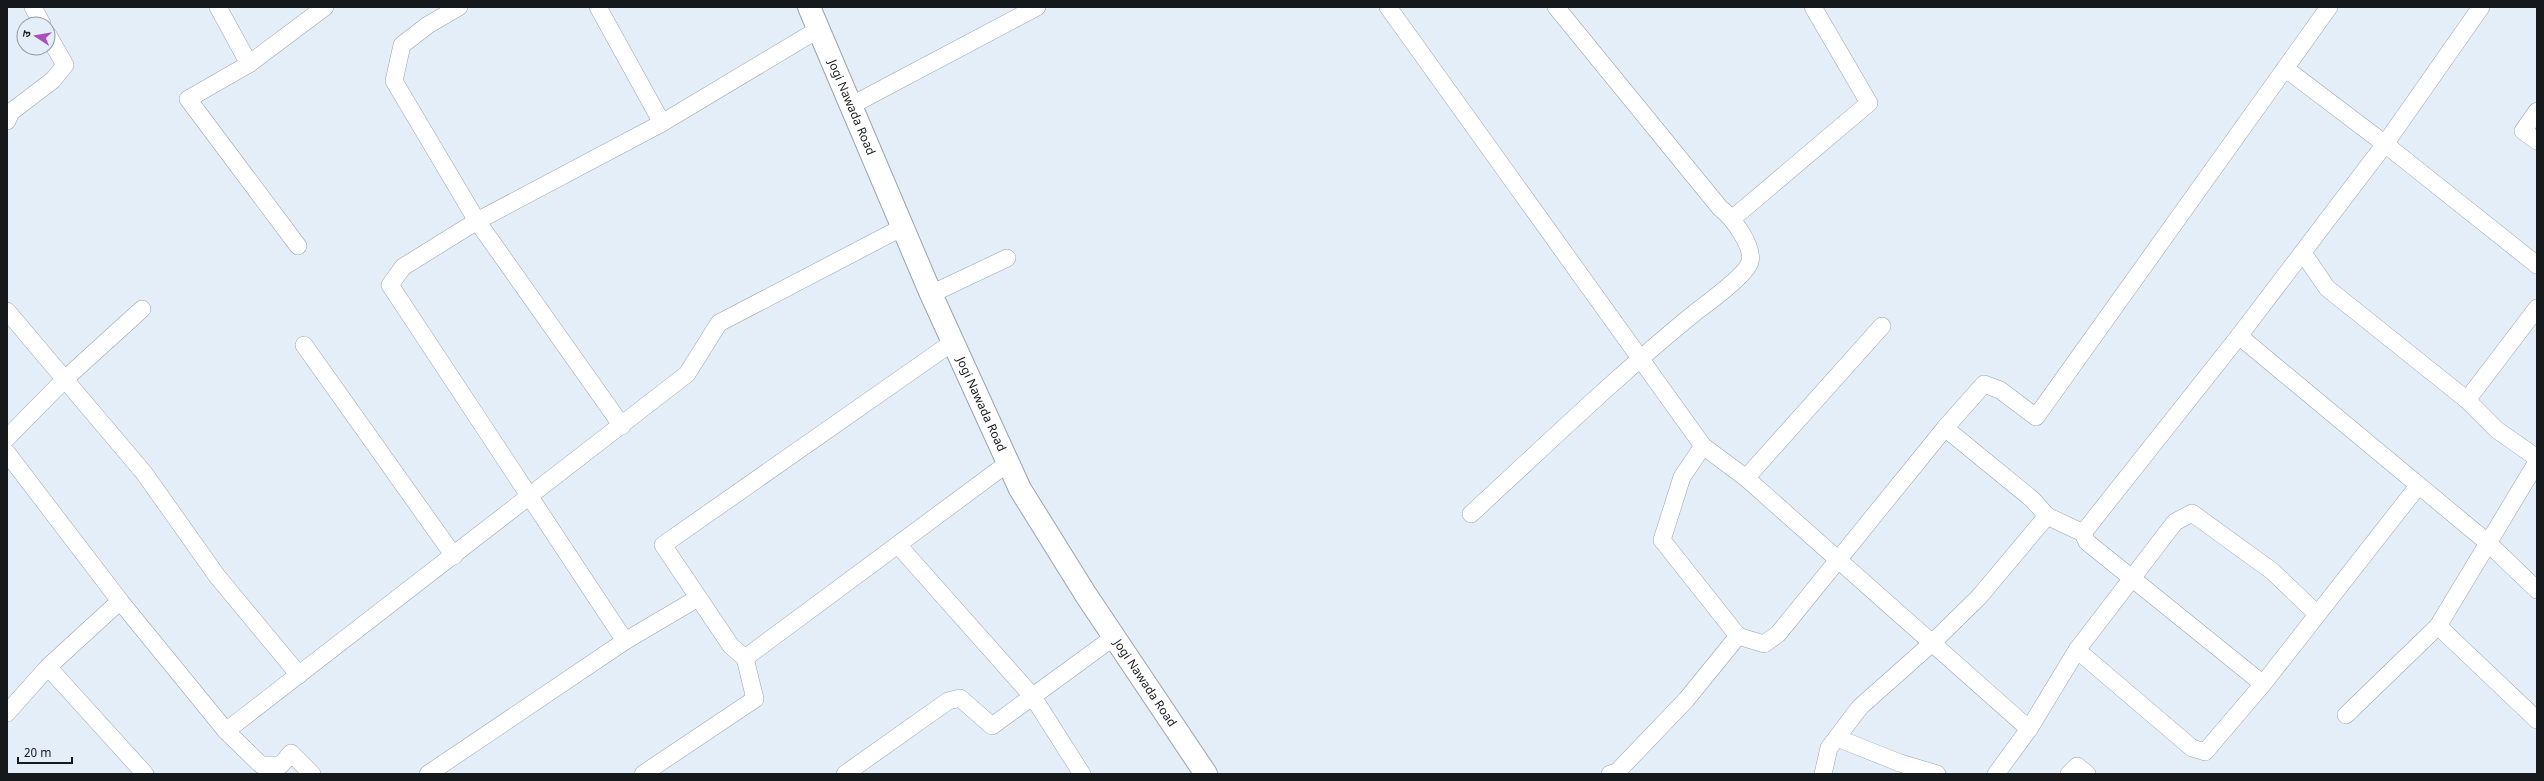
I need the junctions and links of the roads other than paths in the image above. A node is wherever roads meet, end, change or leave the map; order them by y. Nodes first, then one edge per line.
1 (32, 7) edge
2 (218, 7) edge
3 (326, 7) edge
4 (459, 7) edge
5 (598, 7) edge
6 (809, 7) edge
7 (1037, 7) edge
8 (1388, 7) edge
9 (1556, 7) edge
10 (1813, 7) edge
11 (2329, 7) edge
12 (2481, 7) edge
13 (37, 16) edge
14 (819, 29) junction
15 (56, 49) edge
16 (249, 64) junction
17 (2286, 69) junction
18 (852, 105) junction
19 (2537, 111) edge
20 (7, 121) edge
21 (662, 124) junction
22 (2537, 141) edge
23 (2385, 144) junction
24 (1733, 218) junction
25 (477, 221) junction
26 (903, 227) junction
27 (298, 246) dead end
28 (2303, 253) junction
29 (1007, 258) dead end
30 (2537, 265) edge
31 (932, 294) junction
32 (2537, 308) edge
33 (142, 309) dead end
34 (7, 311) edge
35 (1882, 326) dead end
36 (2239, 336) junction
37 (953, 342) junction
38 (304, 345) dead end
39 (1639, 359) junction
40 (65, 379) junction
41 (2467, 400) junction
42 (622, 426) junction
43 (1945, 428) junction
44 (7, 438) edge
45 (1704, 446) junction
46 (7, 453) edge
47 (2537, 458) edge
48 (2537, 462) edge
49 (1008, 463) junction
50 (1746, 478) junction
51 (2418, 486) junction
52 (531, 497) junction
53 (1471, 514) dead end
54 (2047, 516) junction
55 (2083, 533) junction
56 (2488, 542) junction
57 (898, 545) junction
58 (454, 556) junction
59 (1836, 560) junction
60 (2131, 579) junction
61 (2537, 590) edge
62 (698, 598) junction
63 (120, 601) junction
64 (2317, 614) junction
65 (2438, 626) junction
66 (1738, 636) junction
67 (1114, 637) junction
68 (625, 641) junction
69 (1931, 644) junction
70 (2077, 650) junction
71 (745, 658) junction
72 (48, 667) junction
73 (299, 675) junction
74 (2263, 684) junction
75 (1033, 697) junction
76 (7, 713) edge
77 (2346, 715) dead end
78 (2537, 720) edge
79 (2029, 729) junction
80 (226, 731) junction
81 (1837, 738) junction
82 (1615, 773) edge
83 (145, 774) edge
84 (312, 774) edge
85 (428, 774) edge
86 (643, 774) edge
87 (845, 774) edge
88 (1082, 774) edge
89 (1206, 774) edge
90 (1823, 774) edge
91 (1937, 774) edge
92 (1996, 774) edge
93 (2069, 774) edge
94 (2087, 774) edge

1 - 13 street
2 - 16 street
3 - 16 street
4 - 25 street
5 - 21 street
6 - 14 street, Jogi Nawada Road
7 - 18 street
8 - 39 street
9 - 24 street
10 - 24 street
11 - 17 street
12 - 23 street
14 - 18 street, Jogi Nawada Road
14 - 21 street
15 - 20 street
16 - 27 street
17 - 23 street
17 - 43 street
18 - 26 street, Jogi Nawada Road
19 - 22 street
21 - 25 street
23 - 28 street
23 - 30 street
24 - 39 street
25 - 42 street
25 - 52 street
26 - 31 street, Jogi Nawada Road
26 - 42 street
28 - 36 street
28 - 41 street
29 - 31 street
31 - 37 street, Jogi Nawada Road
32 - 41 street
33 - 40 street
34 - 40 street
35 - 50 street
36 - 51 street
36 - 55 street
37 - 49 street, Jogi Nawada Road
37 - 62 street
38 - 58 street
39 - 45 street
39 - 53 street
40 - 44 street
40 - 73 street
41 - 47 street
42 - 52 street
43 - 54 street
43 - 59 street
45 - 50 street
45 - 66 street
46 - 63 street
48 - 56 street
49 - 57 street
49 - 67 street, Jogi Nawada Road
50 - 59 street
51 - 56 street
51 - 64 street
52 - 58 street
52 - 68 street
54 - 55 street
54 - 69 street
55 - 60 street
56 - 61 street
56 - 65 street
57 - 71 street
57 - 75 street
58 - 73 street
59 - 66 street
59 - 69 street
60 - 64 street
60 - 70 street
60 - 74 street
62 - 68 street
62 - 71 street
63 - 72 street
63 - 80 street
64 - 74 street
65 - 77 street
65 - 78 street
66 - 82 street
67 - 75 street
67 - 89 street, Jogi Nawada Road
68 - 85 street
69 - 79 street
69 - 81 street
70 - 74 street
70 - 79 street
71 - 86 street
72 - 76 street
72 - 83 street
73 - 80 street
75 - 87 street
75 - 88 street
79 - 92 street
80 - 84 street
81 - 90 street
81 - 91 street
93 - 94 street

